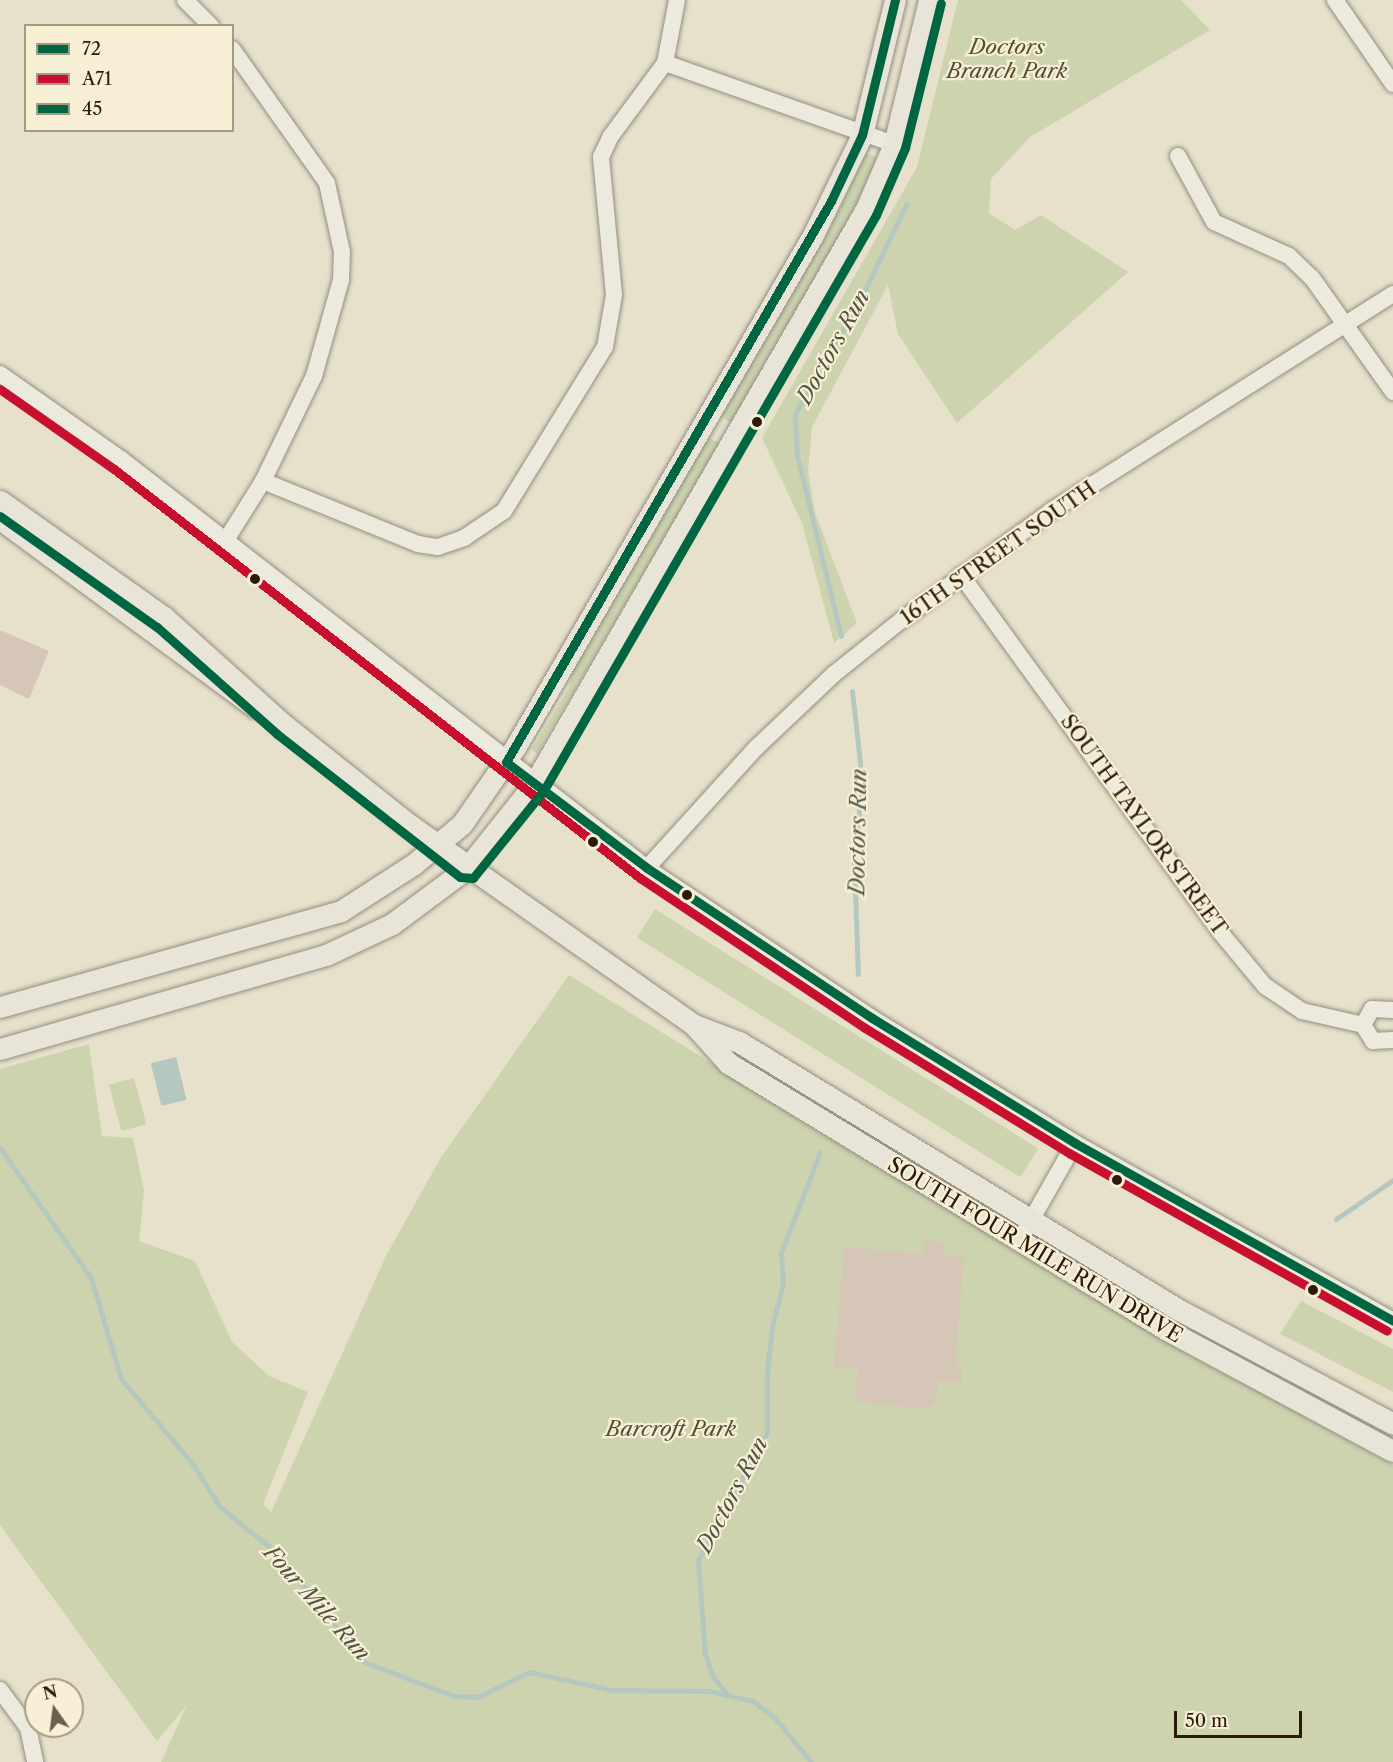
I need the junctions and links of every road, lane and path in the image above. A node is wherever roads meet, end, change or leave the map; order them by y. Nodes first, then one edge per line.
1 (185, 0) edge
2 (676, 0) edge
3 (894, 0) edge
4 (929, 0) edge
5 (1335, 0) edge
6 (209, 24) edge
7 (234, 52) edge
8 (665, 63) junction
9 (1393, 84) edge
10 (862, 135) junction
11 (894, 144) junction
12 (1178, 156) dead end
13 (1393, 294) edge
14 (1347, 325) junction
15 (0, 374) edge
16 (1393, 392) edge
17 (706, 420) junction
18 (734, 437) junction
19 (263, 481) junction
20 (0, 501) edge
21 (0, 519) edge
22 (226, 540) junction
23 (962, 575) junction
24 (284, 725) junction
25 (506, 762) junction
26 (534, 784) junction
27 (437, 846) junction
28 (467, 868) junction
29 (647, 868) junction
30 (3, 1007) edge
31 (1393, 1010) edge
32 (694, 1025) junction
33 (1363, 1025) junction
34 (1393, 1040) edge
35 (0, 1049) edge
36 (1075, 1143) junction
37 (1030, 1221) junction
38 (1019, 1243) junction
39 (1393, 1321) edge
40 (1393, 1424) edge
41 (1393, 1451) edge
42 (0, 1690) edge
43 (35, 1762) edge

1 - 6 street
2 - 8 street
3 - 10 main road
4 - 11 main road
5 - 9 street
7 - 19 street
8 - 10 street
8 - 19 street
10 - 11 street
10 - 17 main road
11 - 18 main road
12 - 14 street
13 - 14 street, 16TH STREET SOUTH
14 - 16 street
14 - 23 street, 16TH STREET SOUTH
15 - 22 street
17 - 18 main road
17 - 25 main road
18 - 26 main road
19 - 22 street
20 - 24 main road, SOUTH FOUR MILE RUN DRIVE
21 - 24 main road, SOUTH FOUR MILE RUN DRIVE
22 - 25 street
23 - 29 street, 16TH STREET SOUTH
23 - 33 street, SOUTH TAYLOR STREET
24 - 27 main road, SOUTH FOUR MILE RUN DRIVE
25 - 26 street
25 - 27 main road
26 - 28 main road
26 - 29 street
27 - 28 main road, SOUTH FOUR MILE RUN DRIVE
27 - 30 main road
28 - 32 main road, SOUTH FOUR MILE RUN DRIVE
28 - 35 main road
29 - 36 street
31 - 33 street
32 - 37 main road, SOUTH FOUR MILE RUN DRIVE
32 - 38 main road, SOUTH FOUR MILE RUN DRIVE
33 - 34 street
36 - 37 street
36 - 39 street
37 - 38 street
37 - 40 main road, SOUTH FOUR MILE RUN DRIVE
38 - 41 main road, SOUTH FOUR MILE RUN DRIVE
42 - 43 street

